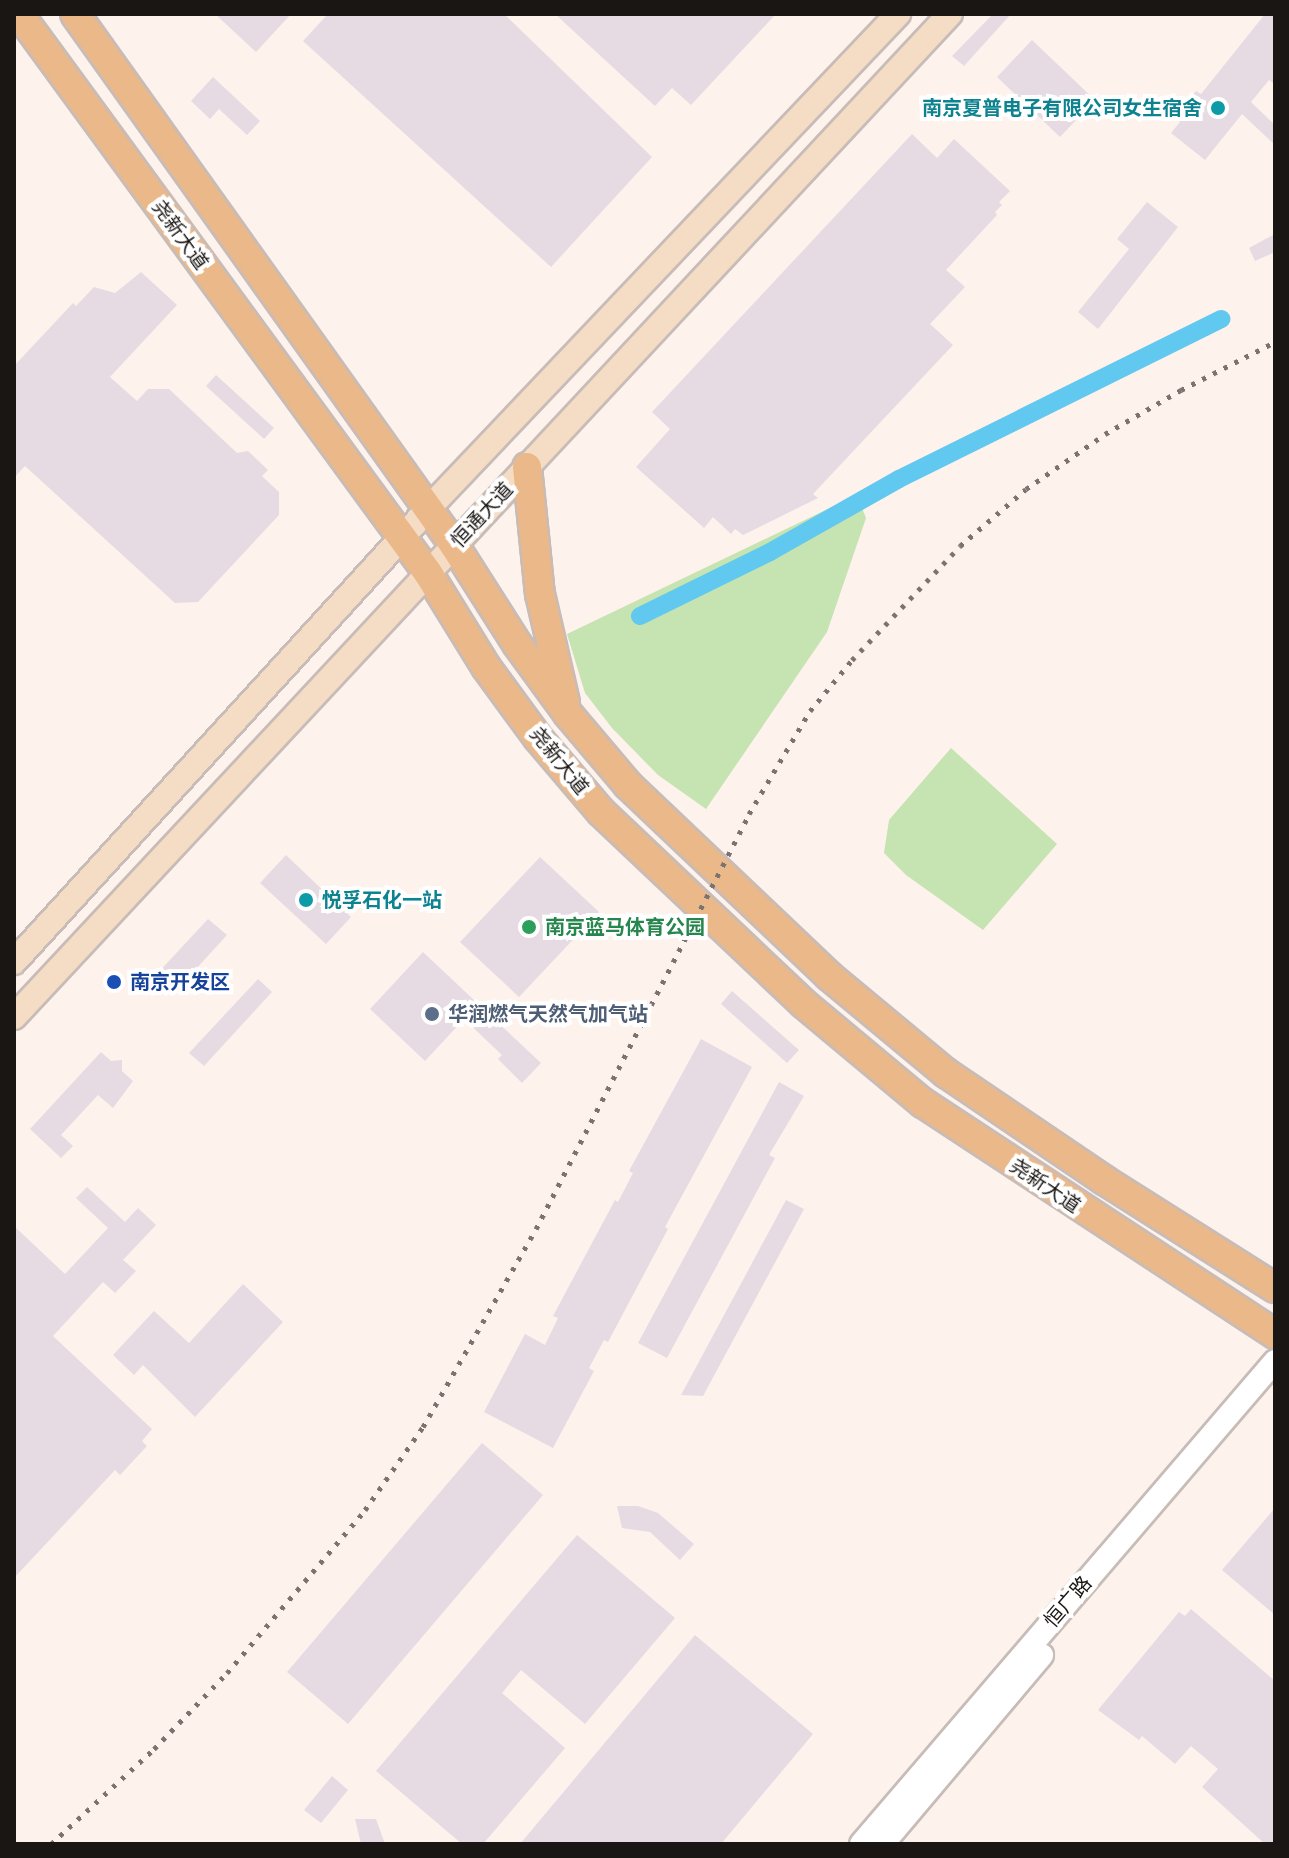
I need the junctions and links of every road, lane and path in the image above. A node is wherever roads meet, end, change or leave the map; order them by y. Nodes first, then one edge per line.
1 (19, 14) edge
2 (75, 14) edge
3 (898, 14) edge
4 (950, 14) edge
5 (527, 467) junction
6 (428, 509) junction
7 (401, 538) junction
8 (454, 545) junction
9 (428, 573) junction
10 (568, 714) junction
11 (14, 962) edge
12 (14, 1017) edge
13 (1275, 1288) edge
14 (1275, 1334) edge
15 (1275, 1361) edge
16 (1275, 1380) edge
17 (861, 1844) edge
18 (883, 1844) edge

1 - 7 main road, 尧新大道
2 - 6 main road, 尧新大道
3 - 6 main road
4 - 5 main road, 恒通大道
5 - 8 main road, 恒通大道
5 - 10 main road
6 - 7 main road
6 - 8 main road, 尧新大道
7 - 9 main road, 尧新大道
7 - 11 main road
8 - 9 main road, 恒通大道
8 - 10 main road, 尧新大道
9 - 12 main road, 恒通大道
9 - 14 main road, 尧新大道
10 - 13 main road, 尧新大道
15 - 17 street, 恒广路
16 - 18 street, 恒广路

